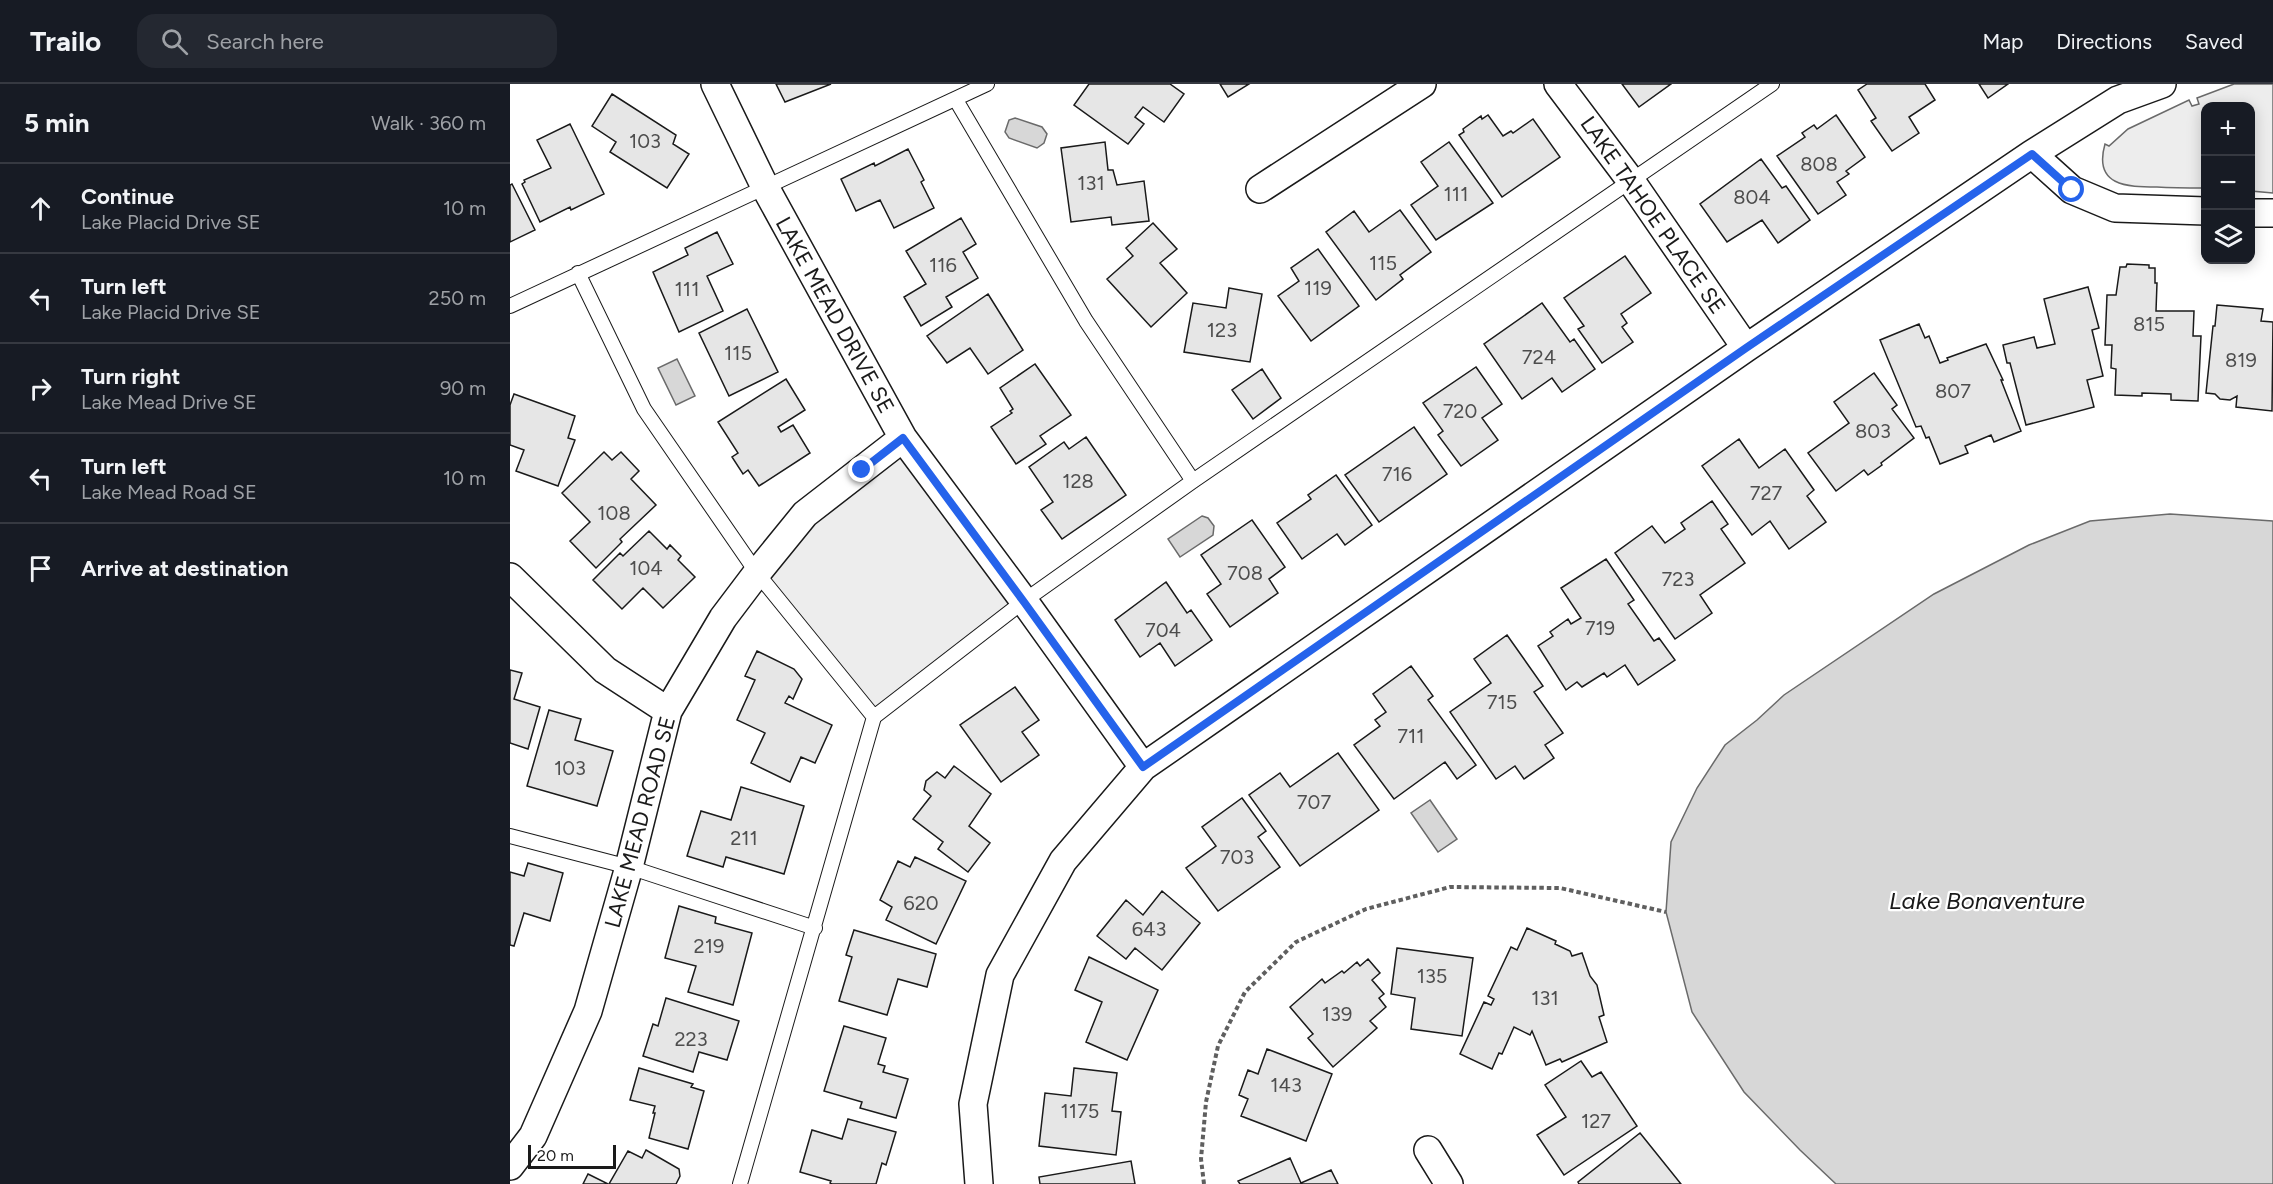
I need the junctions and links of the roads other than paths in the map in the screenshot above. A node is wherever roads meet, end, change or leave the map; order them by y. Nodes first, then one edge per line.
1 (715, 84) edge
2 (987, 84) edge
3 (1422, 84) edge
4 (1558, 84) edge
5 (1772, 84) edge
6 (2162, 84) edge
7 (956, 100) junction
8 (2032, 154) junction
9 (1631, 181) junction
10 (765, 187) junction
11 (1260, 189) dead end
12 (2201, 211) edge
13 (2255, 213) edge
14 (2273, 213) edge
15 (578, 273) junction
16 (510, 306) edge
17 (1746, 348) junction
18 (903, 438) junction
19 (1193, 481) junction
20 (757, 573) junction
21 (510, 577) edge
22 (1024, 602) junction
23 (668, 711) junction
24 (874, 717) junction
25 (1143, 767) junction
26 (510, 836) edge
27 (629, 867) junction
28 (815, 928) junction
29 (1428, 1150) dead end
30 (510, 1166) edge
31 (740, 1184) edge
32 (979, 1184) edge
33 (1449, 1184) edge

1 - 10 street, LAKE MEAD DRIVE SE
2 - 7 lane
3 - 11 street
4 - 9 street, LAKE TAHOE PLACE SE
5 - 9 lane
6 - 8 street
7 - 10 lane
7 - 19 lane
8 - 12 street
8 - 17 street
9 - 17 street, LAKE TAHOE PLACE SE
9 - 19 lane
10 - 15 lane
10 - 18 street, LAKE MEAD DRIVE SE
13 - 14 street
15 - 16 lane
15 - 20 lane
17 - 25 street
18 - 20 street, LAKE MEAD ROAD SE
18 - 22 street, LAKE MEAD DRIVE SE
19 - 22 lane
20 - 23 street, LAKE MEAD ROAD SE
20 - 24 lane
21 - 23 street
22 - 24 lane
22 - 25 street, LAKE MEAD DRIVE SE
23 - 27 street, LAKE MEAD ROAD SE
24 - 28 lane
25 - 32 street
26 - 27 lane
27 - 28 lane
27 - 30 street, LAKE MEAD ROAD SE
28 - 31 lane
29 - 33 street

